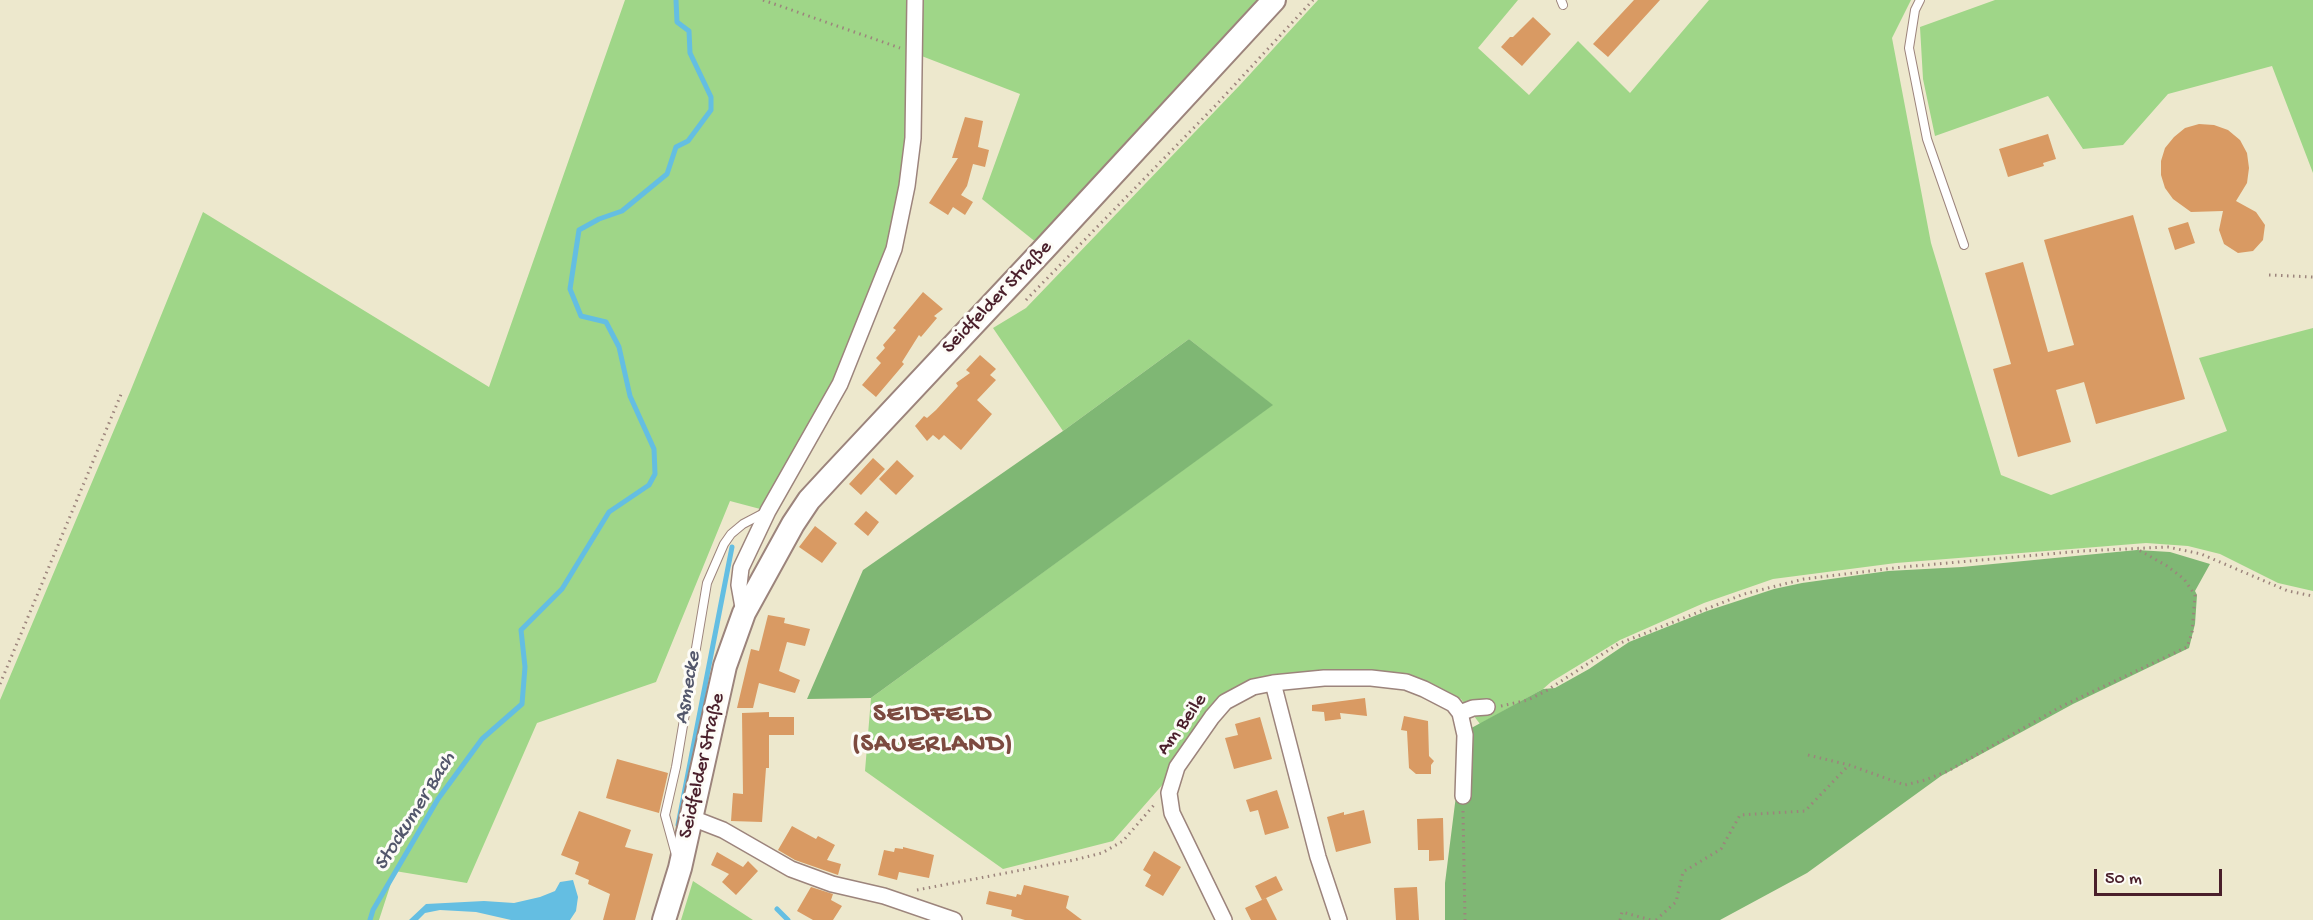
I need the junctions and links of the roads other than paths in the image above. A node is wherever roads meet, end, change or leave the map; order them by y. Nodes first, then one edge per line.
1 (915, 0) edge
2 (1274, 0) edge
3 (1920, 0) edge
4 (1964, 245) dead end
5 (768, 511) junction
6 (744, 613) junction
7 (1274, 683) junction
8 (1487, 707) road end
9 (1460, 713) junction
10 (1463, 796) road end
11 (692, 818) junction
12 (680, 868) junction
13 (664, 920) edge
14 (954, 920) edge
15 (1224, 920) edge
16 (1339, 920) edge

1 - 5 street, Seidfelder Straße
2 - 6 main road, Seidfelder Straße
3 - 4 lane
5 - 6 street, Seidfelder Straße
5 - 12 lane
6 - 11 main road, Seidfelder Straße
7 - 9 street, Am Beile
7 - 15 street, Am Beile
7 - 16 street
8 - 9 street
9 - 10 street
11 - 12 main road, Seidfelder Straße
11 - 14 street
12 - 13 main road, Seidfelder Straße

